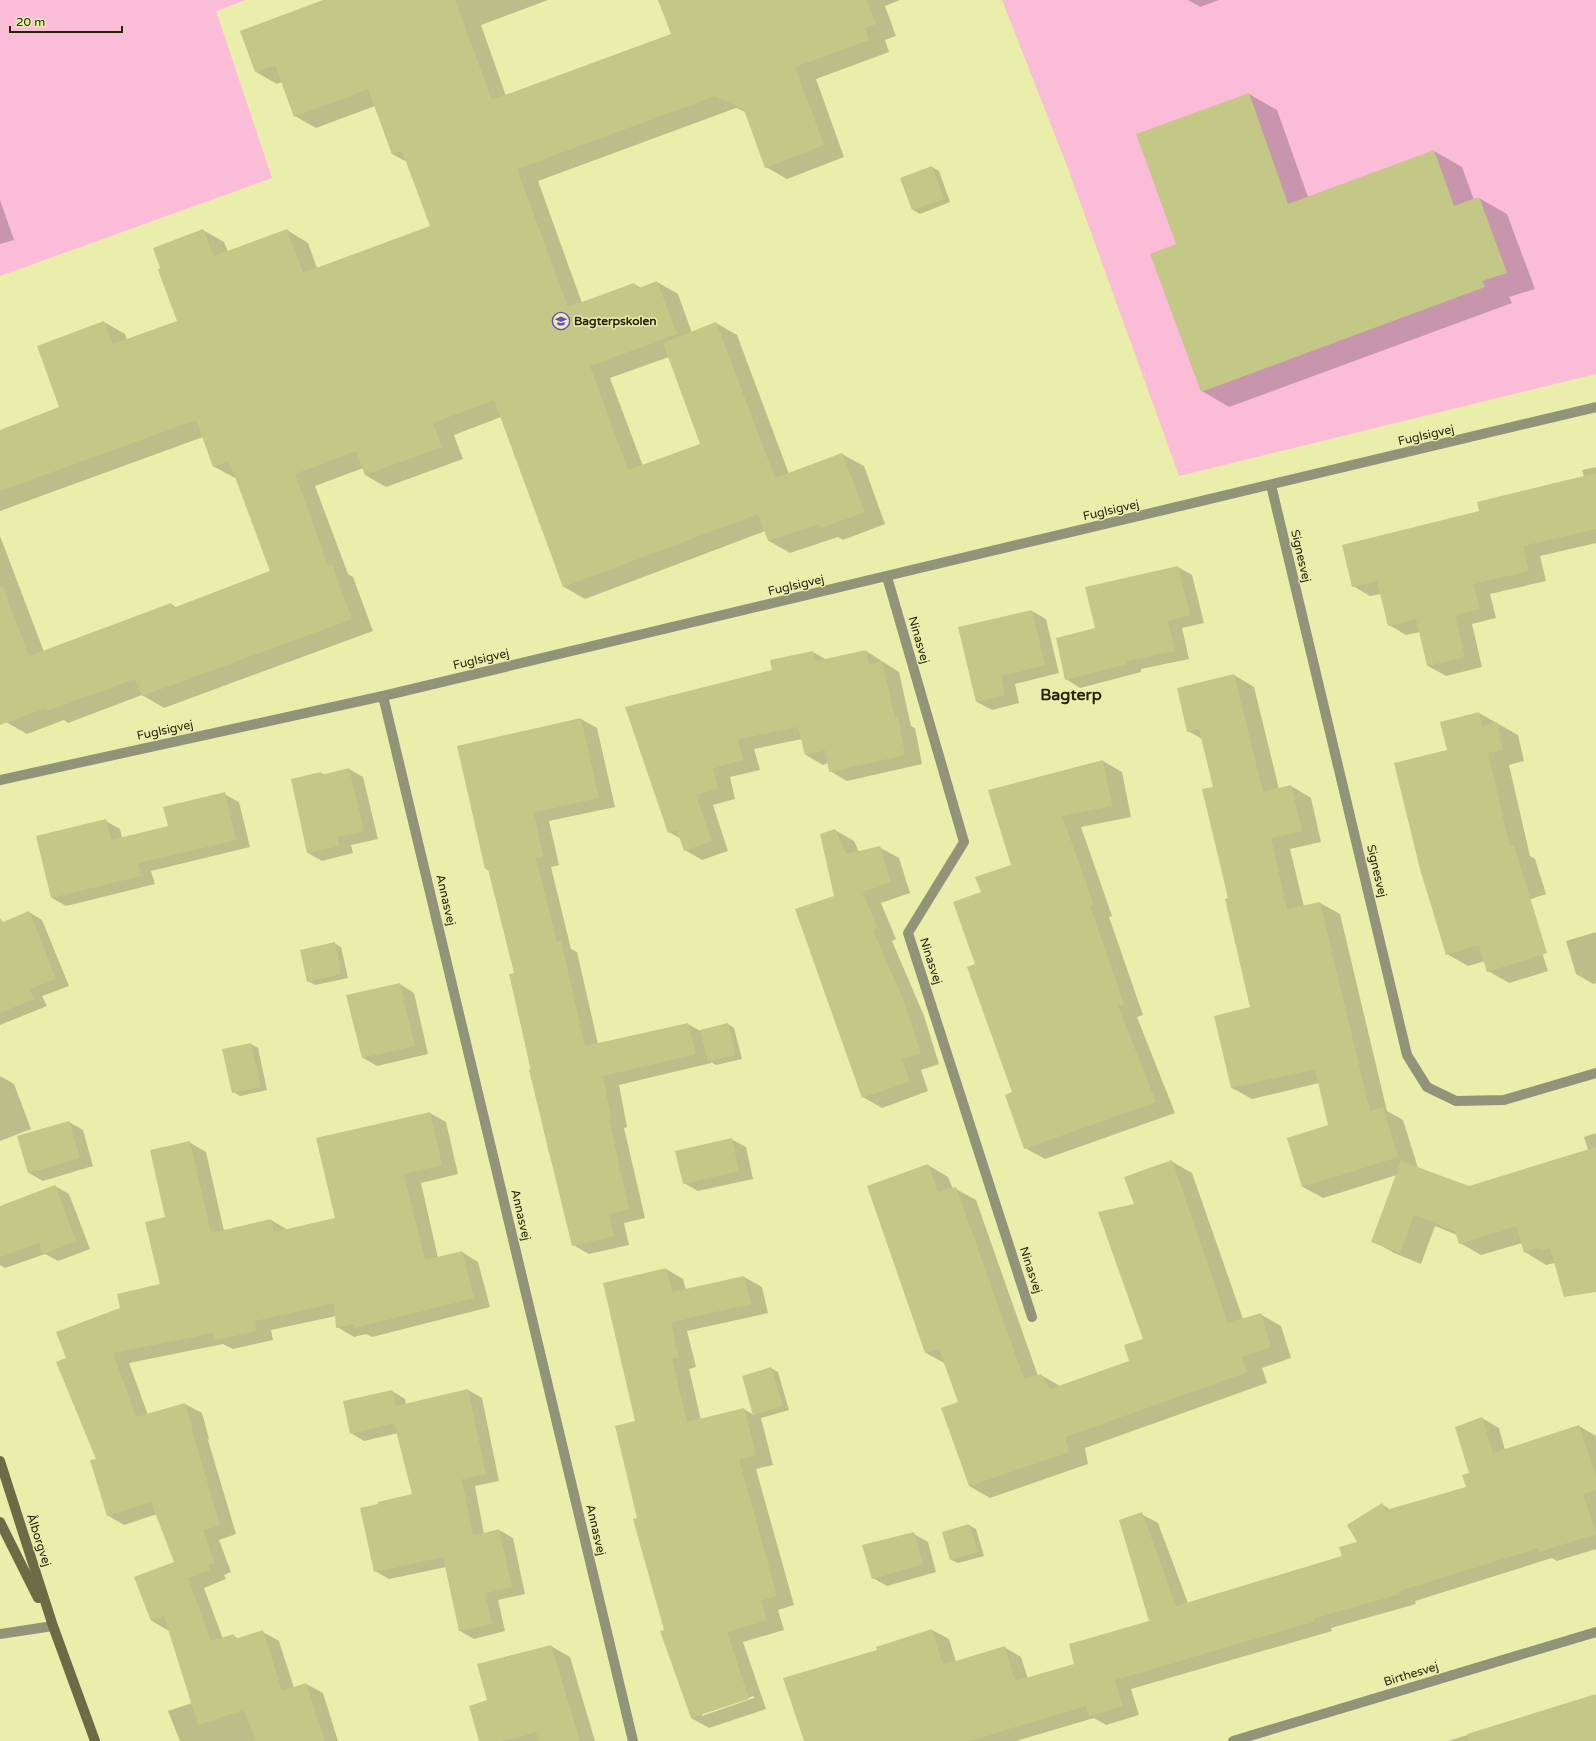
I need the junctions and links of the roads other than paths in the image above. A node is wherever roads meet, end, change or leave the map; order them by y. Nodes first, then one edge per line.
1 (1596, 408) edge
2 (1271, 485) junction
3 (887, 577) junction
4 (383, 696) junction
5 (0, 780) edge
6 (1596, 1073) edge
7 (1032, 1317) dead end
8 (0, 1461) edge
9 (0, 1522) edge
10 (53, 1626) junction
11 (1596, 1632) edge
12 (0, 1634) edge
13 (94, 1741) edge
14 (633, 1741) edge
15 (1233, 1741) edge

1 - 2 street, Fuglsigvej
2 - 3 street, Fuglsigvej
2 - 6 street, Signesvej
3 - 4 street, Fuglsigvej
3 - 7 street, Ninasvej
4 - 5 street, Fuglsigvej
4 - 14 street, Annasvej
8 - 10 main road, Ålborgvej
9 - 10 main road, Ålborgvej
10 - 12 street
10 - 13 main road, Ålborgvej
11 - 15 street, Birthesvej

